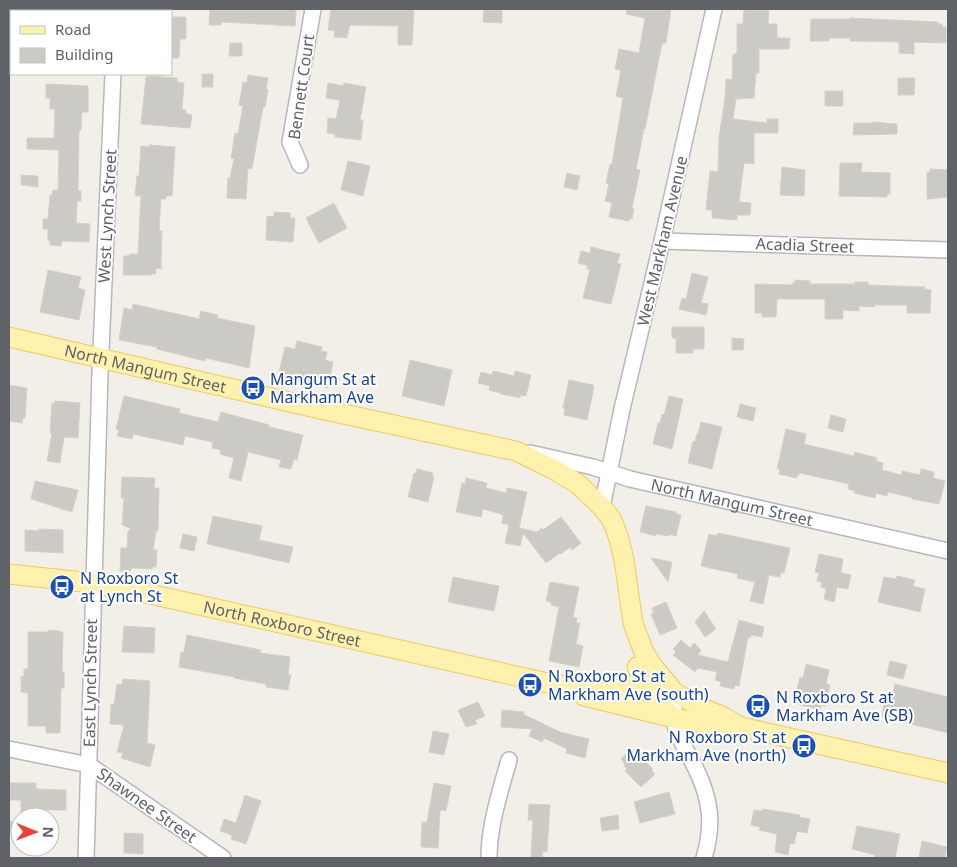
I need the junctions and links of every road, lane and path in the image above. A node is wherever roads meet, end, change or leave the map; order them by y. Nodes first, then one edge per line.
1 (313, 9) edge
2 (714, 9) edge
3 (113, 75) edge
4 (300, 165) dead end
5 (662, 241) junction
6 (948, 250) edge
7 (9, 338) edge
8 (101, 358) junction
9 (516, 451) junction
10 (608, 472) junction
11 (602, 507) junction
12 (948, 551) edge
13 (9, 574) edge
14 (92, 584) junction
15 (647, 671) junction
16 (552, 684) junction
17 (674, 692) junction
18 (674, 718) junction
19 (740, 727) junction
20 (9, 750) edge
21 (509, 760) dead end
22 (89, 764) junction
23 (948, 774) edge
24 (86, 858) edge
25 (223, 858) edge
26 (489, 858) edge
27 (704, 858) edge

1 - 4 street, Bennett Court
2 - 5 street, West Markham Avenue
3 - 8 street, West Lynch Street
5 - 6 street, Acadia Street
5 - 10 street, West Markham Avenue
7 - 8 main road, North Mangum Street
8 - 9 main road, North Mangum Street
8 - 14 street, East Lynch Street
9 - 10 street, North Mangum Street
9 - 11 main road, North Mangum Street
10 - 11 street, West Markham Avenue
10 - 12 street, North Mangum Street
11 - 15 main road
13 - 14 main road, North Roxboro Street
14 - 16 main road, North Roxboro Street
14 - 22 street, East Lynch Street
15 - 16 main road, North Roxboro Street
15 - 17 main road
15 - 18 main road
16 - 18 main road, North Roxboro Street
17 - 18 street
17 - 19 main road
18 - 19 main road, North Roxboro Street
18 - 27 street
19 - 23 main road, North Roxboro Street
20 - 22 street, Shawnee Street
21 - 26 street
22 - 24 street, East Lynch Street
22 - 25 street, Shawnee Street

